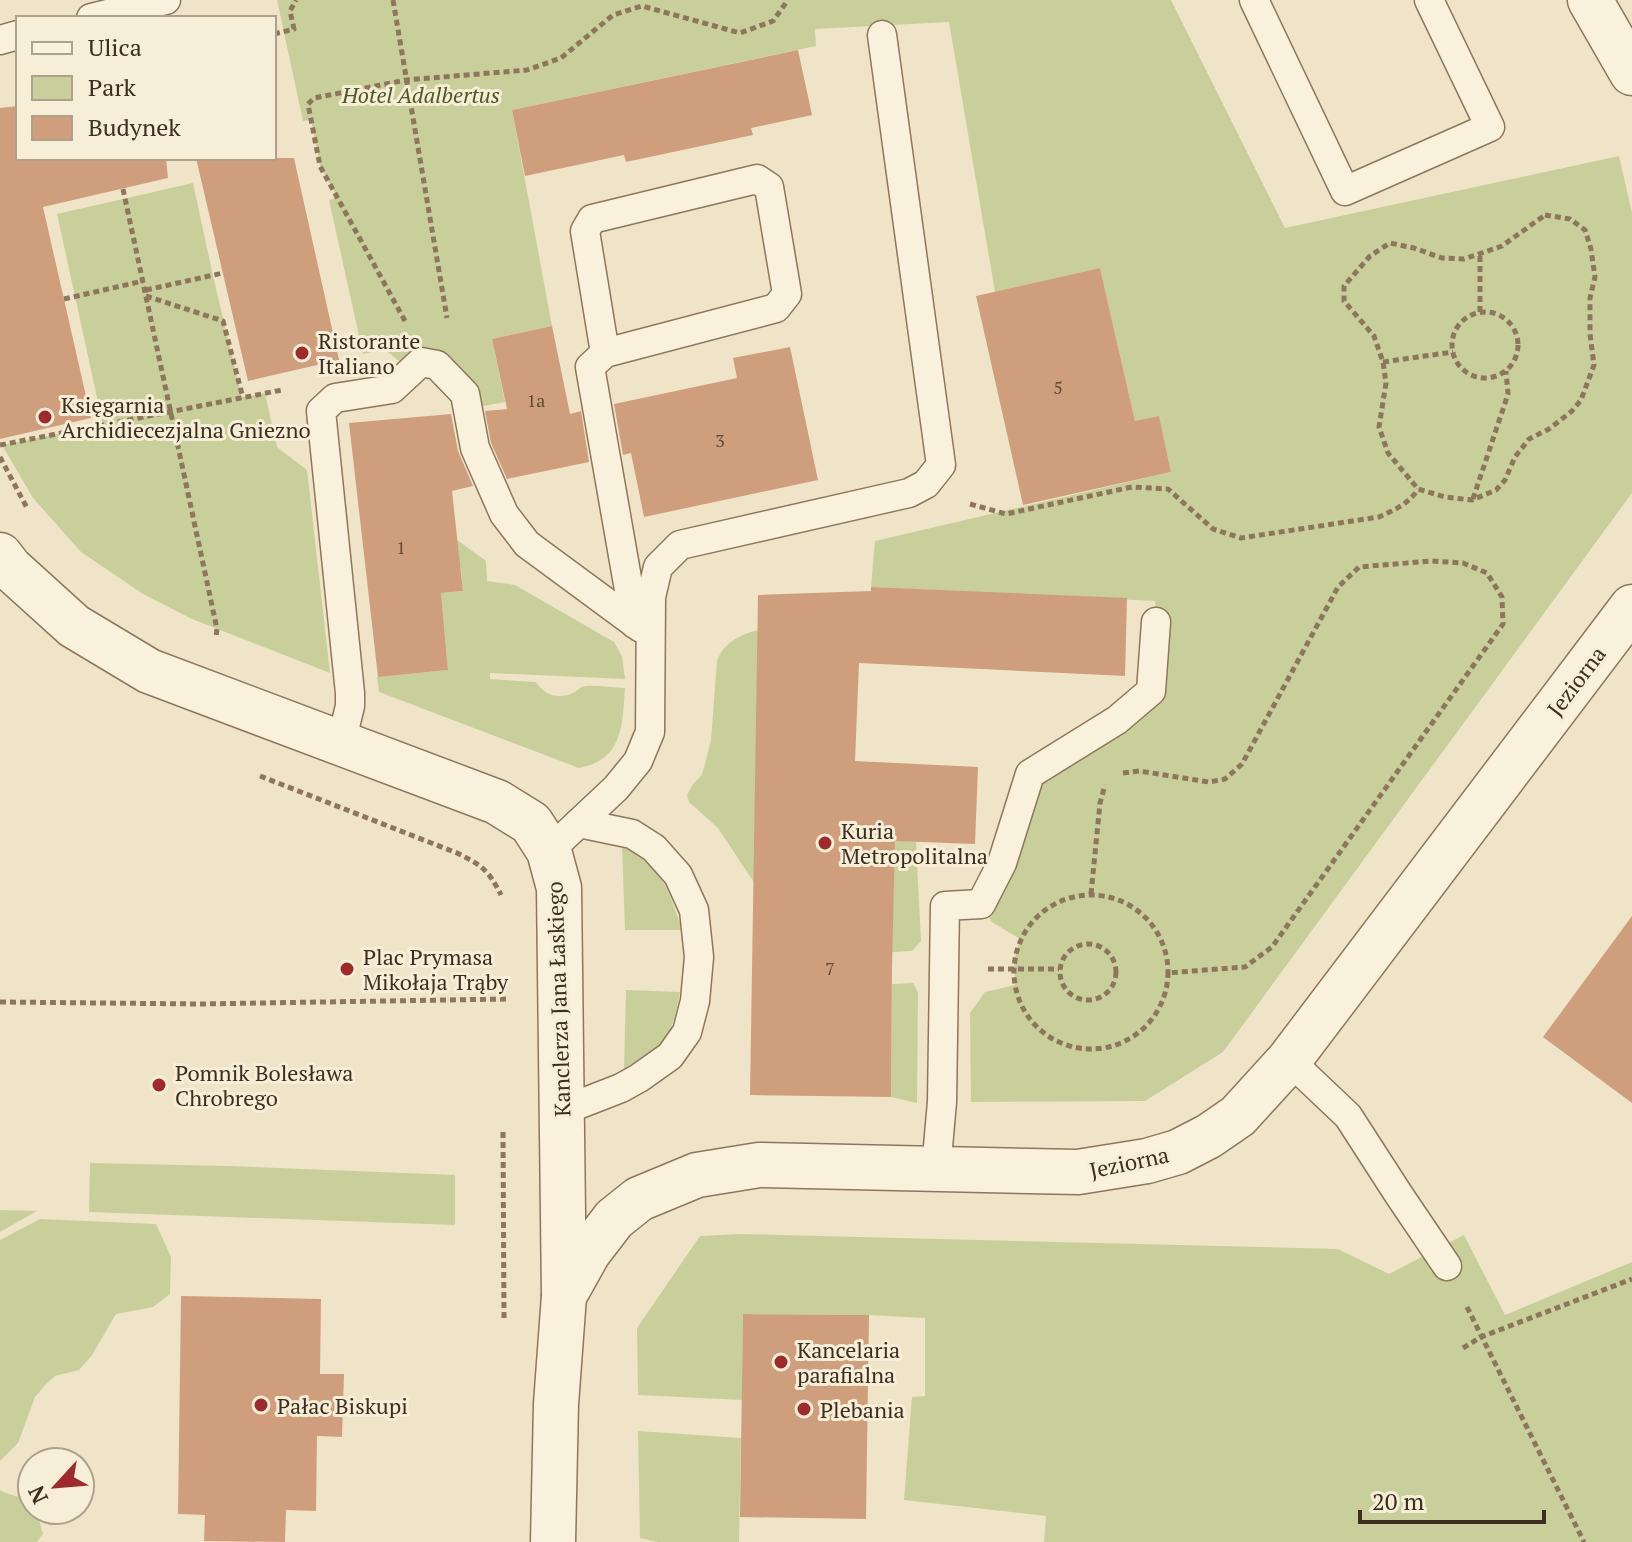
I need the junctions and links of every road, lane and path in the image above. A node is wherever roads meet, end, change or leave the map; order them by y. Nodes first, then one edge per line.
1 (166, 0) edge
2 (296, 0) edge
3 (393, 0) edge
4 (788, 0) edge
5 (1254, 0) edge
6 (1429, 0) edge
7 (1590, 0) edge
8 (641, 3) edge
9 (99, 16) edge
10 (276, 34) edge
11 (882, 35) dead end
12 (1632, 73) edge
13 (406, 80) junction
14 (123, 189) dead end
15 (1480, 255) junction
16 (223, 273) dead end
17 (143, 281) junction
18 (146, 293) junction
19 (64, 299) dead end
20 (1480, 312) junction
21 (448, 325) dead end
22 (1453, 352) junction
23 (605, 353) junction
24 (421, 362) junction
25 (1383, 362) junction
26 (1506, 371) junction
27 (367, 393) junction
28 (243, 398) junction
29 (171, 412) junction
30 (0, 445) edge
31 (0, 457) edge
32 (1418, 489) junction
33 (1472, 500) junction
34 (965, 502) dead end
35 (35, 517) dead end
36 (0, 555) edge
37 (1632, 607) edge
38 (1156, 622) dead end
39 (643, 630) junction
40 (202, 635) dead end
41 (341, 743) junction
42 (251, 772) dead end
43 (1117, 774) dead end
44 (1110, 780) dead end
45 (564, 837) junction
46 (1091, 894) junction
47 (502, 898) dead end
48 (1167, 973) junction
49 (503, 985) dead end
50 (1064, 987) joint
51 (491, 999) dead end
52 (503, 1000) dead end
53 (0, 1002) edge
54 (1289, 1060) junction
55 (562, 1111) junction
56 (503, 1127) dead end
57 (936, 1169) junction
58 (1447, 1266) joint
59 (1632, 1279) edge
60 (564, 1296) junction
61 (504, 1318) dead end
62 (1481, 1337) junction
63 (1463, 1348) dead end
64 (553, 1542) edge
65 (1584, 1542) edge

1 - 9 lane
2 - 10 path
3 - 13 path
4 - 8 path
5 - 6 lane
7 - 12 street
8 - 13 path
11 - 39 lane
13 - 21 path
13 - 24 path
14 - 17 path
15 - 20 path
15 - 25 path
15 - 33 path
16 - 18 path
17 - 18 path
17 - 19 path
18 - 28 path
18 - 29 path
20 - 22 path
20 - 26 path
22 - 25 path
22 - 26 path
23 - 23 lane
23 - 39 lane
24 - 27 lane
24 - 39 lane
25 - 32 path
26 - 33 path
27 - 28 path
27 - 41 lane
28 - 29 path
29 - 30 path
29 - 40 path
31 - 35 path
32 - 33 path
32 - 34 path
36 - 41 street, Kanclerza Jana Łaskiego
37 - 54 street, Jeziorna
38 - 57 lane
39 - 45 lane
41 - 45 street, Kanclerza Jana Łaskiego
42 - 47 path
43 - 48 path
44 - 46 path
45 - 55 street, Kanclerza Jana Łaskiego
45 - 55 lane
46 - 48 path
46 - 48 path
49 - 52 path
50 - 50 path
51 - 53 path
54 - 57 street, Jeziorna
54 - 58 lane
55 - 60 street, Kanclerza Jana Łaskiego
56 - 61 path
57 - 60 street, Jeziorna
58 - 62 path
59 - 62 path
60 - 64 street, Kanclerza Jana Łaskiego
62 - 63 path
62 - 65 path

